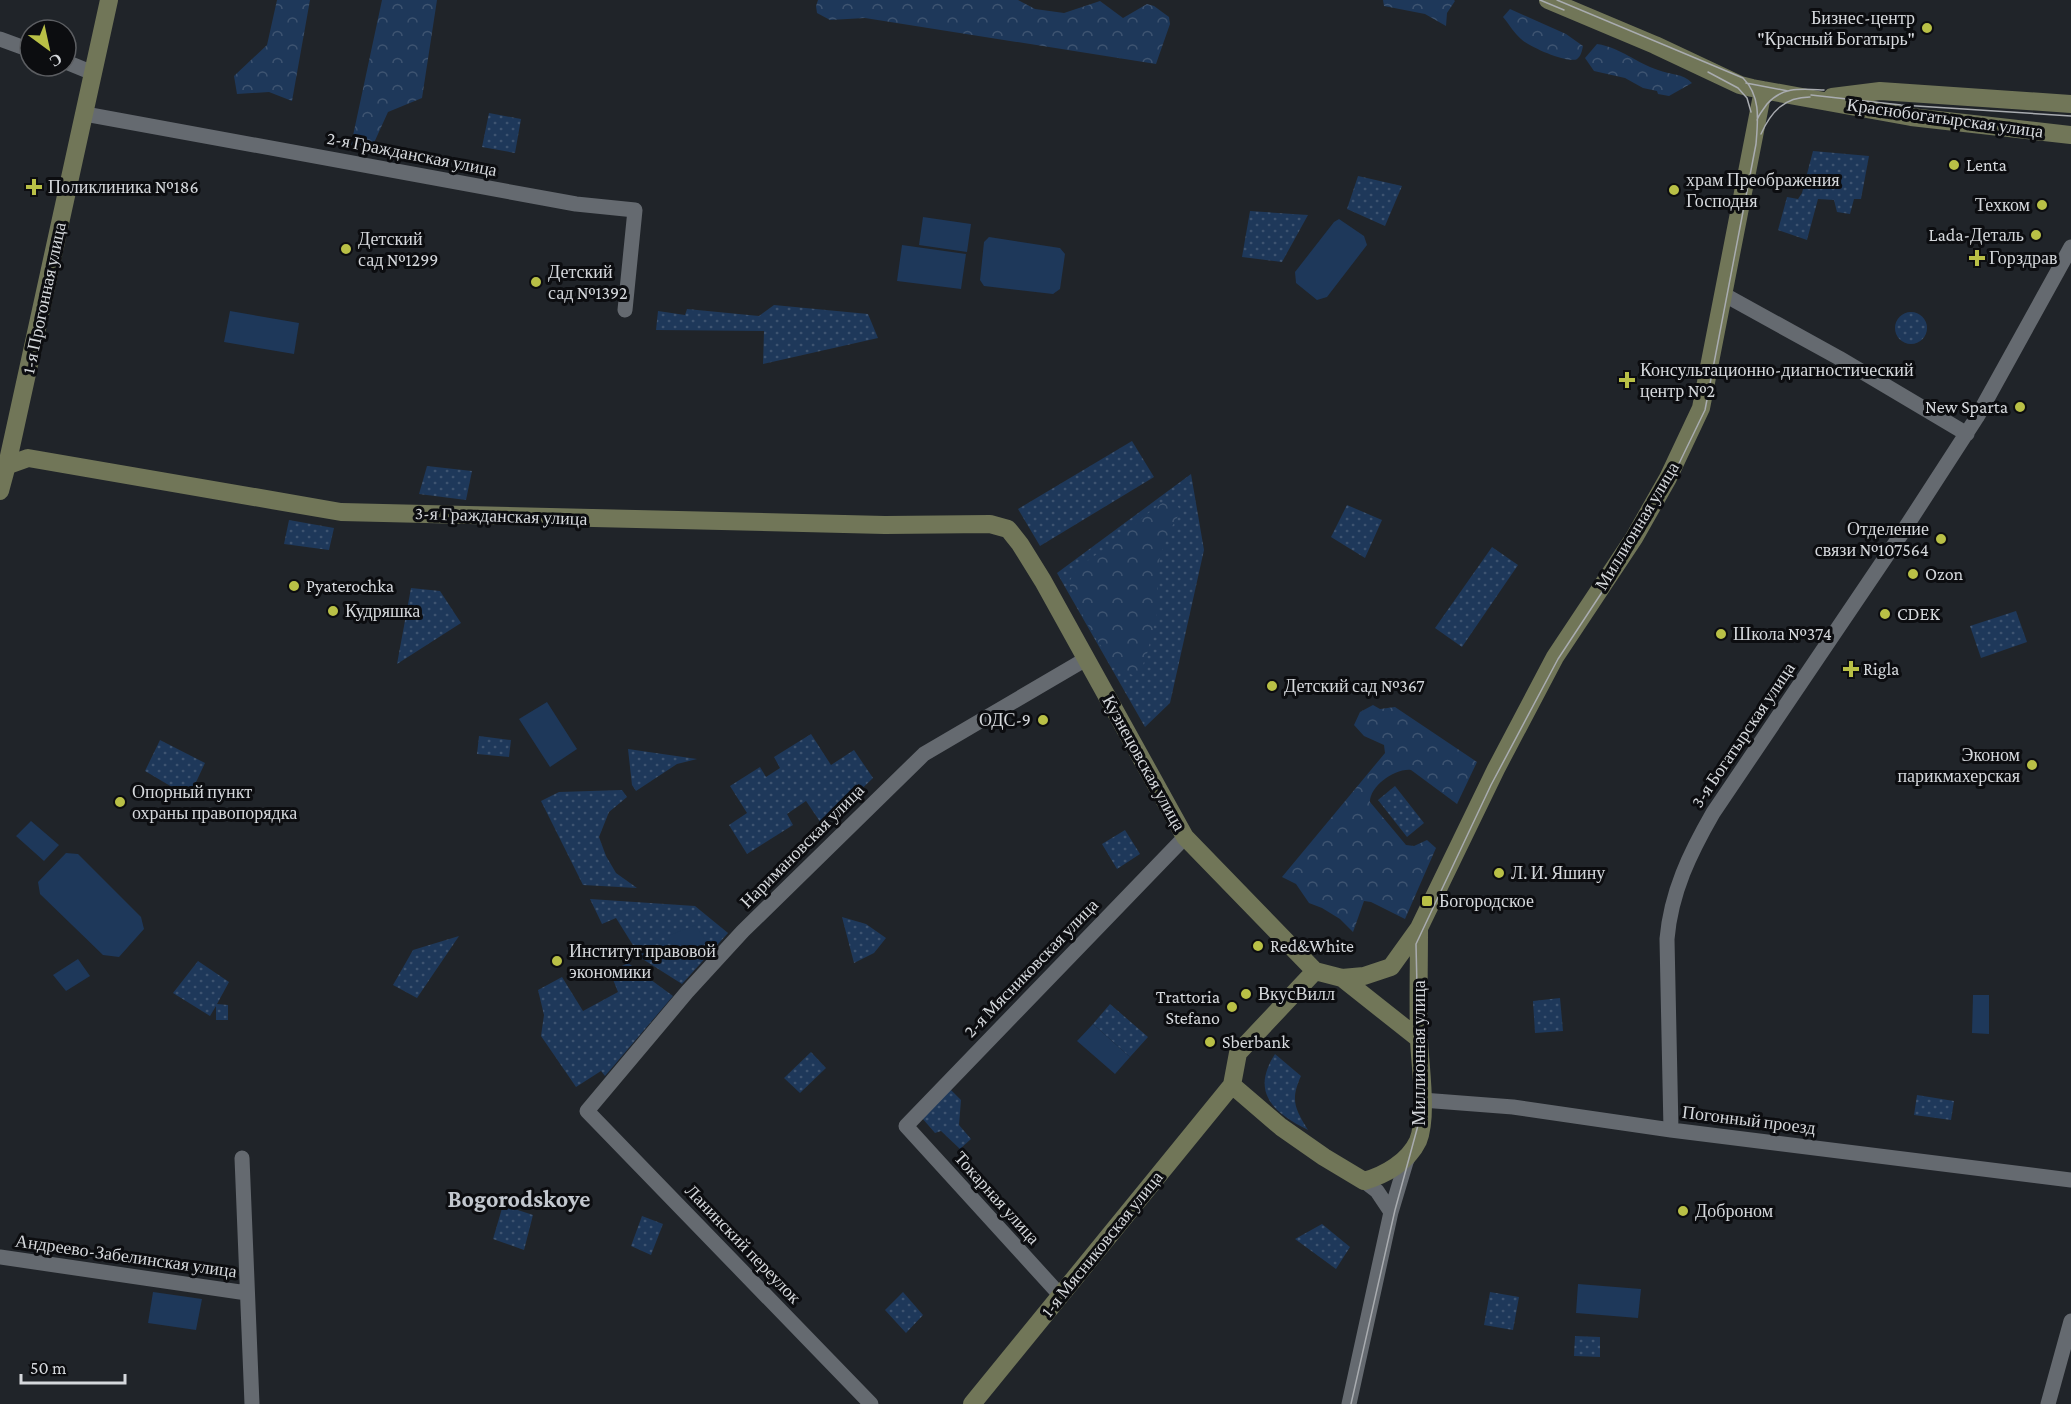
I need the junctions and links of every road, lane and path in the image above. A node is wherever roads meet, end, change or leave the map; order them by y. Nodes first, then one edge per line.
1 (109, 0) edge
2 (1548, 0) edge
3 (0, 39) edge
4 (18, 46) edge
5 (78, 67) edge
6 (93, 73) junction
7 (1763, 90) junction
8 (1819, 100) junction
9 (2071, 104) edge
10 (84, 114) junction
11 (2071, 135) edge
12 (2071, 247) edge
13 (1723, 294) junction
14 (625, 310) dead end
15 (1967, 434) junction
16 (4, 466) edge
17 (0, 491) edge
18 (1008, 529) joint
19 (1086, 659) junction
20 (1185, 837) junction
21 (1419, 928) junction
22 (1315, 971) junction
23 (1342, 978) junction
24 (1419, 1039) junction
25 (1232, 1085) junction
26 (1422, 1100) junction
27 (587, 1111) joint
28 (906, 1126) joint
29 (1671, 1130) junction
30 (1410, 1154) junction
31 (243, 1158) dead end
32 (2071, 1180) edge
33 (1364, 1181) junction
34 (1391, 1212) junction
35 (0, 1257) edge
36 (247, 1293) junction
37 (1060, 1295) junction
38 (2071, 1321) edge
39 (1353, 1403) edge
40 (252, 1404) edge
41 (871, 1404) edge
42 (972, 1404) edge
43 (2048, 1404) edge

1 - 6 street, 1-я Прогонная улица
2 - 7 street, Краснобогатырская улица
3 - 4 street
5 - 6 street
6 - 10 street, 1-я Прогонная улица
7 - 8 street, Краснобогатырская улица
7 - 13 street, Миллионная улица
8 - 9 street, Краснобогатырская улица
8 - 11 street, Краснобогатырская улица
10 - 14 street, 2-я Гражданская улица
10 - 16 street, 1-я Прогонная улица
12 - 15 street, 3-я Богатырская улица
13 - 15 street
13 - 21 street, Миллионная улица
15 - 29 street, 3-я Богатырская улица
16 - 17 street, 1-я Прогонная улица
16 - 18 street, 3-я Гражданская улица
18 - 19 street, Кузнецовская улица
19 - 20 street, Кузнецовская улица
19 - 27 street, Наримановская улица
20 - 22 street, Кузнецовская улица
20 - 28 street, 2-я Мясниковская улица
21 - 23 street, Миллионная улица
21 - 24 street, Миллионная улица
22 - 23 street, Миллионная улица
22 - 25 street
23 - 24 street
24 - 26 street, Миллионная улица
25 - 33 street
25 - 37 street, 1-я Мясниковская улица
26 - 29 street, Погонный проезд
26 - 30 street, Миллионная улица
27 - 41 street, Ланинский переулок
28 - 37 street, Токарная улица
29 - 32 street, Погонный проезд
30 - 33 street, Миллионная улица
30 - 34 street
31 - 36 street, Андреево-Забелинская улица
33 - 34 street
34 - 39 street
35 - 36 street, Андреево-Забелинская улица
36 - 40 street, Андреево-Забелинская улица
37 - 42 street, 1-я Мясниковская улица
38 - 43 street

